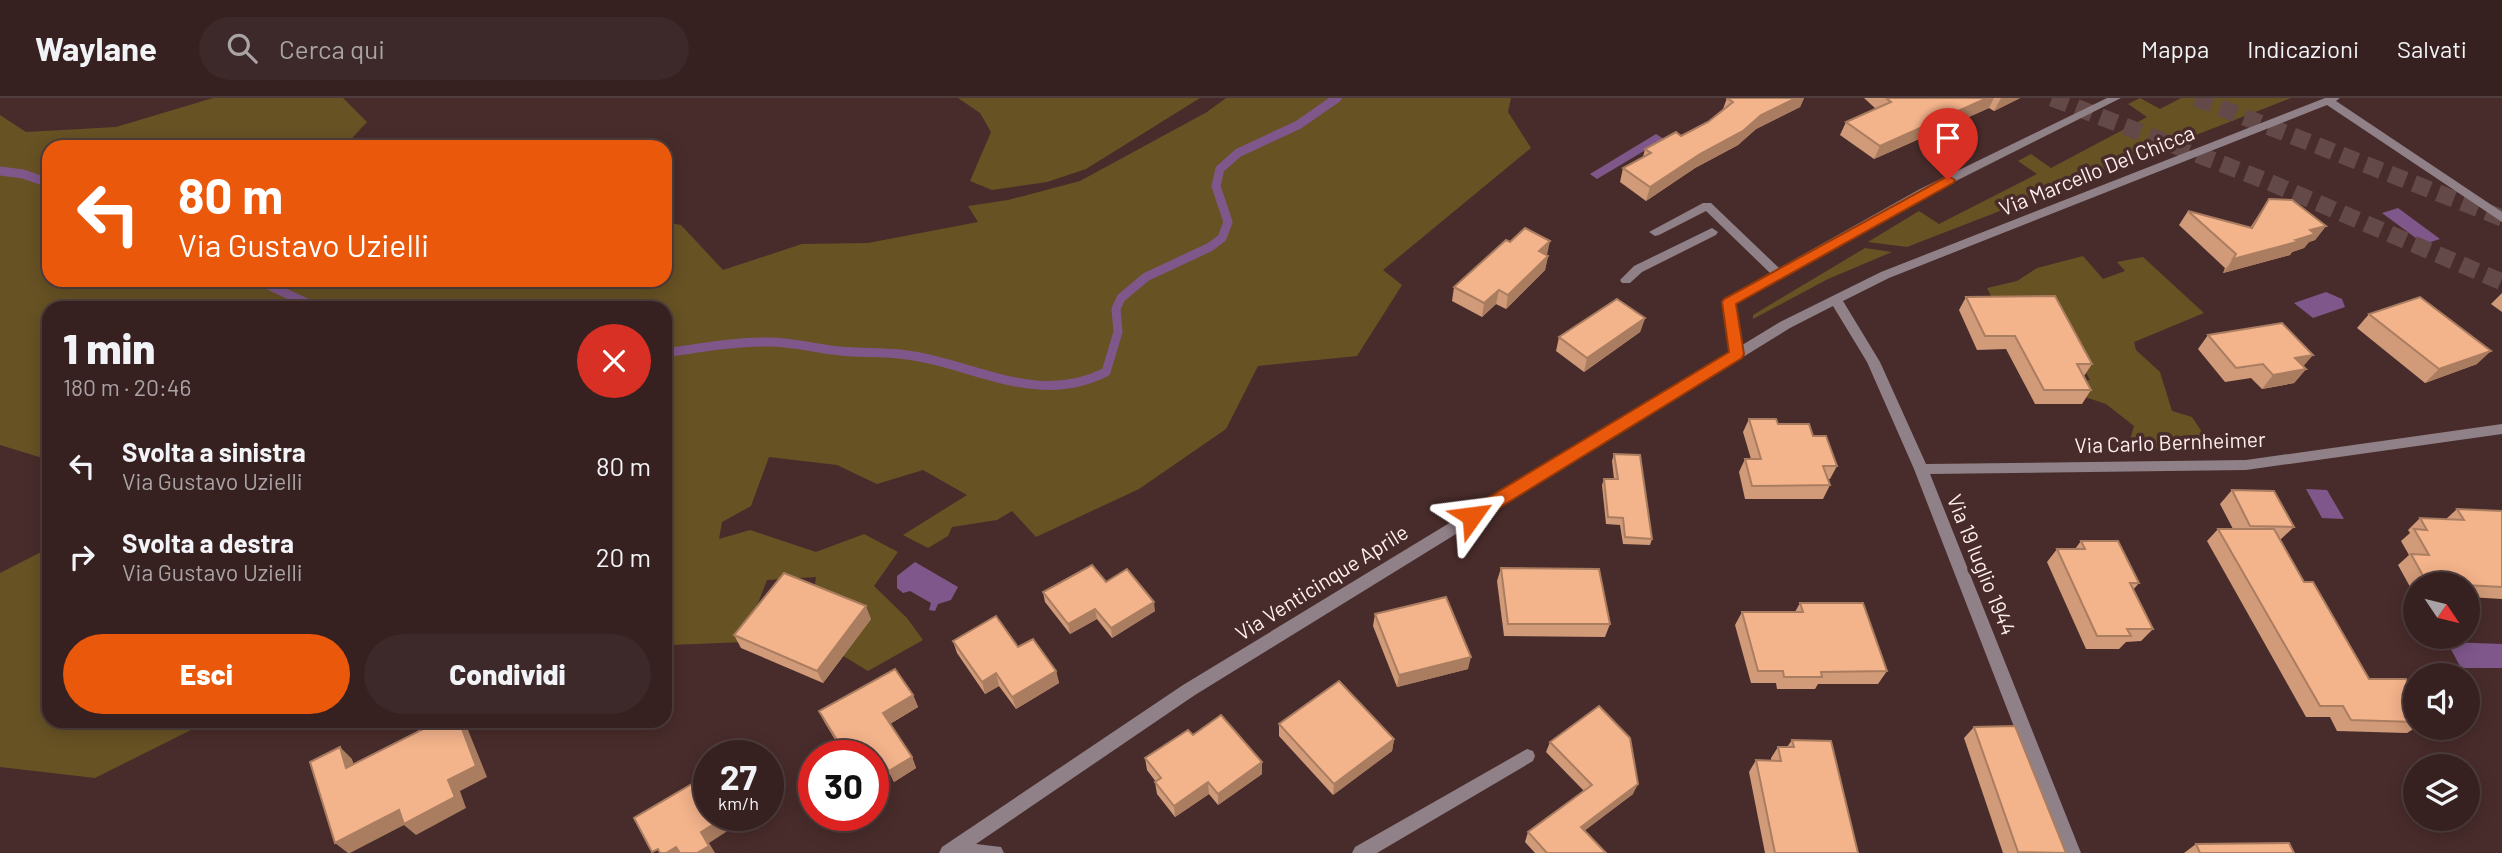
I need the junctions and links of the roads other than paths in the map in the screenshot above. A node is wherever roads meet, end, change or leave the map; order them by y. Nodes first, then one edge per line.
1 (2116, 98) edge
2 (2332, 99) edge
3 (2502, 218) edge
4 (1671, 224) junction
5 (1655, 232) dead end
6 (1712, 232) dead end
7 (1692, 242) junction
8 (1778, 274) junction
9 (1626, 280) dead end
10 (1836, 300) junction
11 (1737, 354) junction
12 (2502, 429) edge
13 (1921, 470) junction
14 (1527, 756) dead end
15 (950, 852) edge
16 (995, 853) edge
17 (1361, 853) edge
18 (2072, 853) edge

1 - 8 street
2 - 3 street
2 - 10 street, Via Marcello Del Chicca
4 - 5 street
4 - 7 street
4 - 8 street
6 - 7 street
7 - 9 street
8 - 11 street
10 - 11 street, Via Venticinque Aprile
10 - 13 street, Via 19 luglio 1944
11 - 15 street, Via Venticinque Aprile
12 - 13 street, Via Carlo Bernheimer
13 - 18 street, Via 19 luglio 1944
14 - 17 street
15 - 16 street

